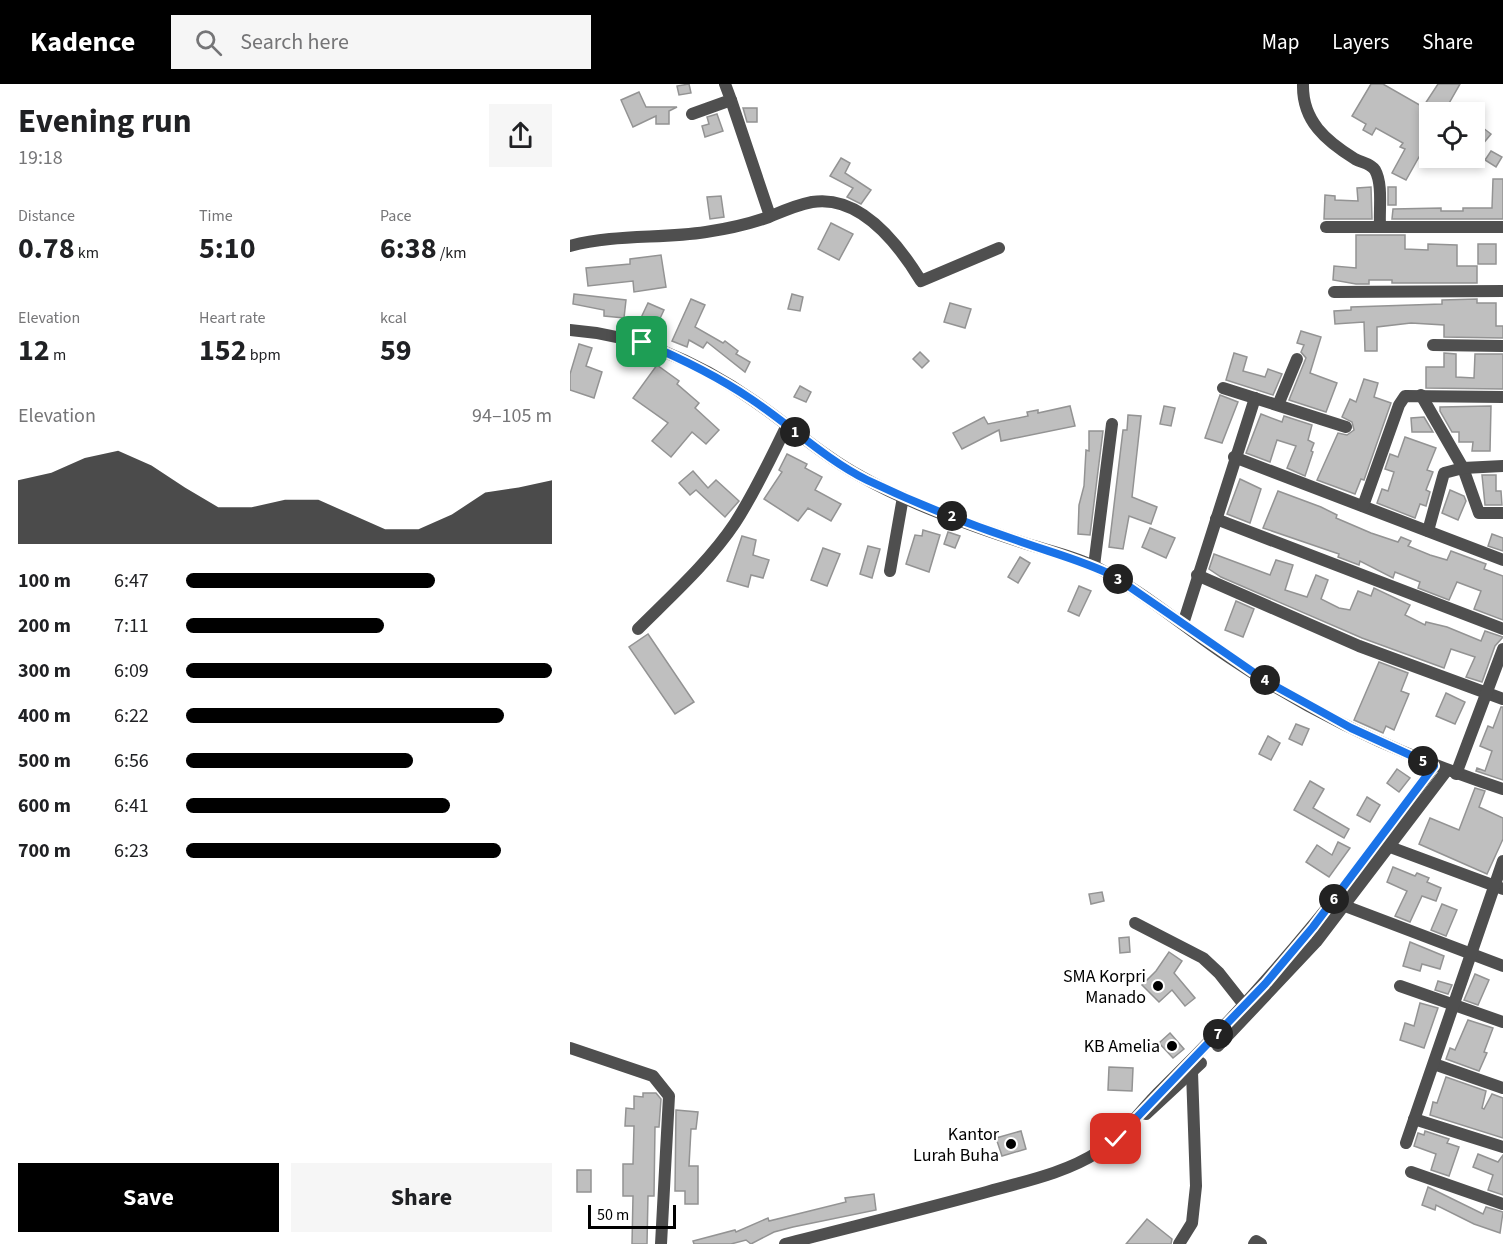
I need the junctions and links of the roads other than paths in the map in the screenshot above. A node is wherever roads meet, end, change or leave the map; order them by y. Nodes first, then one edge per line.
1 (725, 84) edge
2 (1303, 84) edge
3 (731, 100) junction
4 (692, 114) dead end
5 (770, 216) junction
6 (1380, 225) junction
7 (1326, 227) dead end
8 (1503, 227) edge
9 (570, 246) edge
10 (999, 248) dead end
11 (1503, 291) edge
12 (1334, 292) dead end
13 (570, 330) edge
14 (1433, 345) dead end
15 (1503, 346) edge
16 (1297, 359) dead end
17 (1223, 388) dead end
18 (1421, 395) junction
19 (1503, 397) edge
20 (1255, 398) junction
21 (1278, 405) junction
22 (1112, 424) dead end
23 (787, 425) junction
24 (1346, 427) dead end
25 (1234, 457) junction
26 (1503, 466) edge
27 (1463, 468) junction
28 (903, 497) junction
29 (1363, 506) junction
30 (1503, 513) edge
31 (1216, 519) junction
32 (1428, 531) junction
33 (1503, 560) edge
34 (1094, 566) junction
35 (890, 571) dead end
36 (1197, 574) junction
37 (1183, 624) junction
38 (638, 629) dead end
39 (1503, 629) edge
40 (1503, 649) edge
41 (1488, 693) junction
42 (1503, 699) edge
43 (1446, 770) junction
44 (1503, 789) edge
45 (1390, 847) junction
46 (1503, 861) edge
47 (1499, 887) edge
48 (1345, 906) junction
49 (1136, 923) dead end
50 (1471, 956) junction
51 (1503, 966) edge
52 (1400, 986) dead end
53 (1453, 1004) junction
54 (1245, 1006) junction
55 (1503, 1022) edge
56 (570, 1048) edge
57 (1434, 1064) junction
58 (1192, 1072) junction
59 (1503, 1088) edge
60 (1137, 1119) junction
61 (1414, 1119) junction
62 (1406, 1143) dead end
63 (1503, 1147) edge
64 (1411, 1172) dead end
65 (1503, 1204) edge
66 (661, 1244) edge
67 (785, 1244) edge
68 (1179, 1244) edge
69 (1254, 1244) edge
70 (1261, 1244) edge

1 - 3 street
2 - 6 street
3 - 4 street
3 - 5 street
5 - 9 street
5 - 10 street
6 - 7 street
6 - 8 street
11 - 12 street
13 - 23 street
14 - 15 street
16 - 21 street
17 - 20 street
18 - 19 street
18 - 27 street
18 - 29 street
20 - 21 street
20 - 25 street
21 - 24 street
22 - 34 street
23 - 28 street
23 - 38 street
25 - 29 street
25 - 31 street
26 - 27 street
27 - 30 street
27 - 32 street
28 - 34 street
28 - 35 street
29 - 32 street
31 - 36 street
31 - 39 street
32 - 33 street
34 - 37 street
36 - 37 street
36 - 41 street
37 - 43 street
40 - 41 street
41 - 42 street
41 - 43 street
43 - 44 street
43 - 45 street
43 - 54 street
45 - 47 street
45 - 48 street
46 - 47 street
47 - 50 street
48 - 50 street
48 - 58 street
49 - 54 street
50 - 51 street
50 - 53 street
52 - 53 street
53 - 55 street
53 - 57 street
54 - 60 street
56 - 66 street
57 - 59 street
57 - 61 street
58 - 60 street
58 - 68 street
60 - 67 street
61 - 62 street
61 - 63 street
64 - 65 street
69 - 70 street

